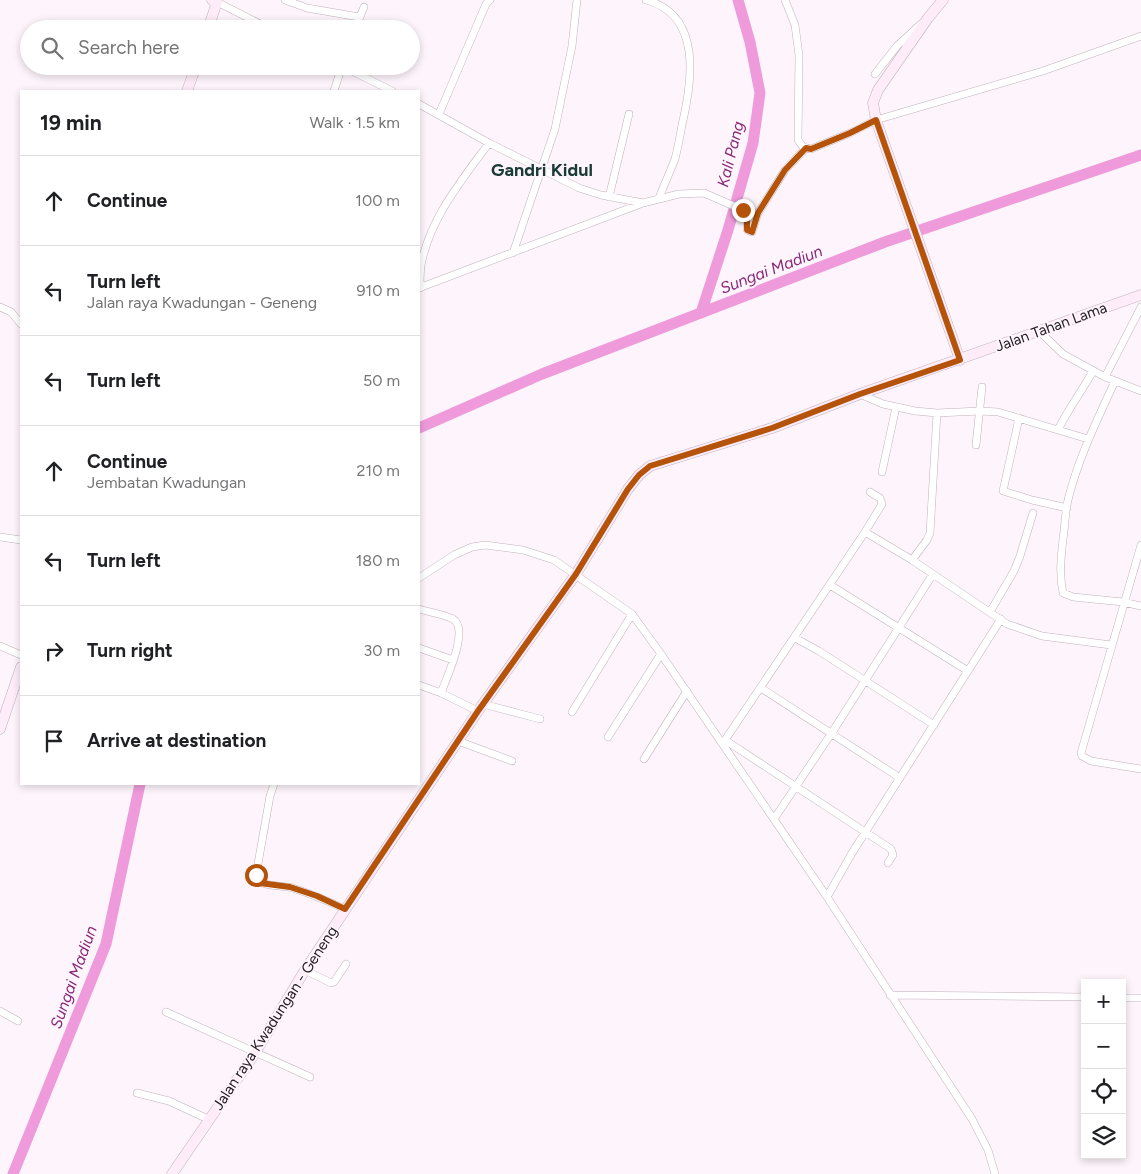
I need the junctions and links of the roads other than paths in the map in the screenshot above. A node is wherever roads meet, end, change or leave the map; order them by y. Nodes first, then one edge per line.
1 (285, 0) edge
2 (490, 0) edge
3 (577, 0) edge
4 (646, 0) edge
5 (785, 0) edge
6 (943, 0) edge
7 (215, 1) edge
8 (364, 7) dead end
9 (359, 17) junction
10 (928, 18) junction
11 (210, 20) edge
12 (252, 20) edge
13 (358, 20) edge
14 (1141, 36) edge
15 (875, 74) dead end
16 (193, 75) edge
17 (339, 75) edge
18 (360, 75) edge
19 (187, 90) edge
20 (334, 90) edge
21 (390, 90) edge
22 (420, 104) edge
23 (439, 114) junction
24 (629, 114) dead end
25 (876, 120) junction
26 (489, 143) junction
27 (806, 148) junction
28 (542, 170) junction
29 (609, 197) junction
30 (659, 198) junction
31 (643, 203) junction
32 (422, 248) edge
33 (513, 252) junction
34 (420, 276) edge
35 (420, 288) edge
36 (1141, 295) edge
37 (0, 307) edge
38 (1141, 308) edge
39 (20, 323) edge
40 (1039, 332) junction
41 (960, 360) junction
42 (1093, 371) junction
43 (1105, 377) junction
44 (1115, 381) junction
45 (982, 387) dead end
46 (1141, 391) edge
47 (860, 394) junction
48 (896, 407) junction
49 (980, 411) junction
50 (937, 413) junction
51 (1019, 418) junction
52 (1058, 430) junction
53 (1088, 439) junction
54 (976, 445) dead end
55 (882, 472) dead end
56 (870, 492) dead end
57 (1067, 508) junction
58 (1033, 513) dead end
59 (865, 532) junction
60 (0, 537) edge
61 (20, 540) edge
62 (1141, 545) edge
63 (912, 560) junction
64 (576, 574) junction
65 (933, 574) junction
66 (420, 577) edge
67 (830, 585) junction
68 (1123, 602) junction
69 (1141, 606) edge
70 (420, 609) edge
71 (990, 612) junction
72 (632, 614) junction
73 (1001, 619) junction
74 (898, 627) junction
75 (795, 638) junction
76 (1111, 645) junction
77 (0, 646) edge
78 (420, 648) edge
79 (661, 654) junction
80 (20, 655) edge
81 (453, 660) junction
82 (20, 670) edge
83 (968, 671) junction
84 (865, 680) junction
85 (420, 685) edge
86 (761, 688) junction
87 (686, 691) junction
88 (441, 692) junction
89 (481, 707) junction
90 (572, 712) dead end
91 (540, 719) dead end
92 (934, 726) junction
93 (0, 729) edge
94 (832, 734) junction
95 (608, 737) dead end
96 (458, 741) junction
97 (724, 741) junction
98 (644, 759) dead end
99 (512, 761) dead end
100 (1141, 769) edge
101 (900, 778) junction
102 (274, 785) edge
103 (796, 786) junction
104 (774, 819) junction
105 (866, 832) junction
106 (888, 863) dead end
107 (827, 897) junction
108 (345, 909) junction
109 (346, 964) dead end
110 (305, 970) junction
111 (890, 995) junction
112 (1081, 997) edge
113 (1126, 998) edge
114 (1141, 998) edge
115 (0, 1011) edge
116 (166, 1012) dead end
117 (18, 1021) dead end
118 (255, 1053) junction
119 (310, 1077) dead end
120 (136, 1092) dead end
121 (210, 1120) junction
122 (172, 1174) edge
123 (995, 1174) edge

1 - 9 street
2 - 23 street
3 - 28 street
4 - 30 street
5 - 27 street
6 - 10 main road
7 - 11 main road
7 - 12 street
8 - 9 street
9 - 13 street
10 - 15 street
10 - 25 main road
14 - 25 street
16 - 19 main road
17 - 20 street
18 - 21 street
22 - 23 street
23 - 26 street
24 - 29 street
25 - 27 street
25 - 41 main road
26 - 28 street
26 - 32 street
27 - 30 street
28 - 29 street
28 - 33 street
29 - 31 street
30 - 31 street
31 - 33 street
32 - 34 street
33 - 35 street
36 - 40 main road, Jalan Tahan Lama
37 - 39 street
38 - 43 street
40 - 41 main road, Jalan Tahan Lama
40 - 42 street
41 - 47 main road, Jalan raya Kwadungan - Geneng
42 - 43 street
42 - 52 street
43 - 44 street
44 - 46 street
44 - 53 street
45 - 49 street
47 - 48 street
47 - 64 main road, Jalan raya Kwadungan - Geneng
48 - 50 street
48 - 55 street
49 - 50 street
49 - 51 street
49 - 54 street
50 - 63 street
51 - 52 street
51 - 57 street
52 - 53 street
53 - 57 street
56 - 59 street
57 - 68 street
58 - 71 street
59 - 63 street
59 - 67 street
60 - 61 street
62 - 68 street
63 - 65 street
64 - 66 street
64 - 72 street
64 - 89 main road, Jalan raya Kwadungan - Geneng
65 - 71 street
65 - 74 street
67 - 74 street
67 - 75 street
68 - 69 street
68 - 76 street
70 - 81 street
71 - 73 street
72 - 79 street
72 - 90 street
73 - 76 street
73 - 83 street
74 - 83 street
74 - 84 street
75 - 84 street
75 - 86 street
76 - 100 street
77 - 80 street
78 - 81 street
79 - 87 street
79 - 95 street
81 - 88 street
82 - 93 main road
83 - 92 street
84 - 92 street
84 - 94 street
85 - 88 street
86 - 94 street
86 - 97 street
87 - 97 street
87 - 98 street
88 - 89 street
89 - 91 street
89 - 96 main road, Jalan raya Kwadungan - Geneng
92 - 101 street
94 - 101 street
94 - 103 street
96 - 99 street
96 - 108 main road, Jalan raya Kwadungan - Geneng
97 - 103 street
97 - 104 street
101 - 105 street
102 - 108 street
103 - 104 street
103 - 105 street
104 - 107 street
105 - 106 street
105 - 107 street
107 - 111 street
108 - 110 main road, Jalan raya Kwadungan - Geneng
109 - 110 street
110 - 118 main road, Jalan raya Kwadungan - Geneng
111 - 112 street
111 - 123 street
113 - 114 street
115 - 117 street
116 - 118 street
118 - 119 street
118 - 121 main road, Jalan raya Kwadungan - Geneng
120 - 121 street
121 - 122 main road, Jalan raya Kwadungan - Geneng

